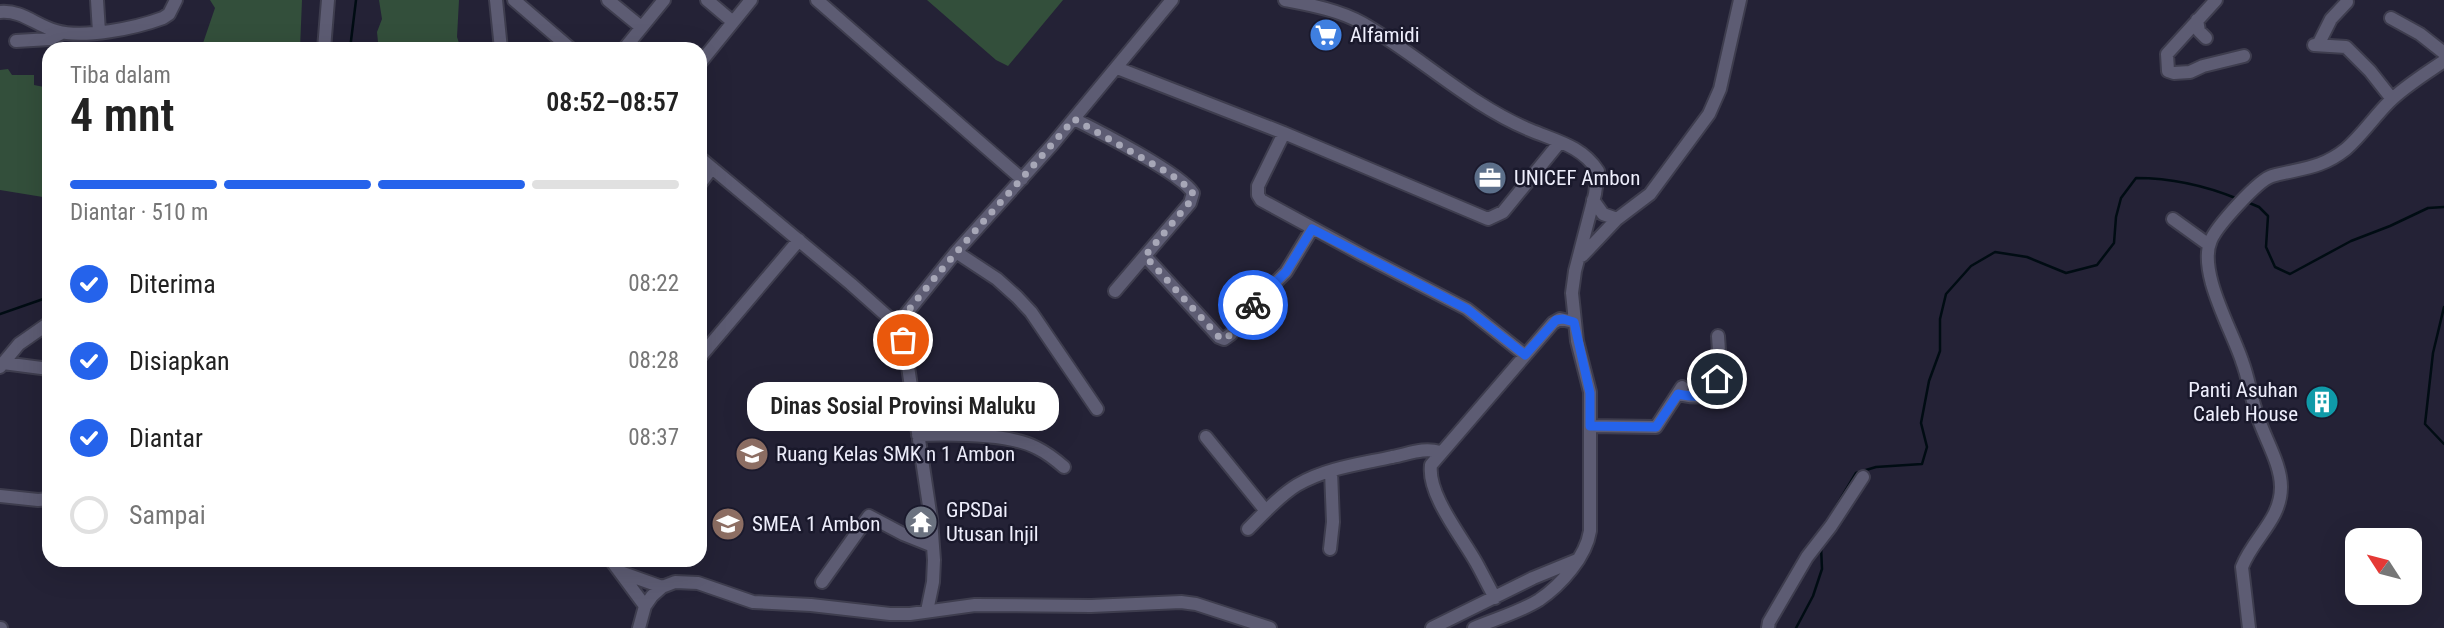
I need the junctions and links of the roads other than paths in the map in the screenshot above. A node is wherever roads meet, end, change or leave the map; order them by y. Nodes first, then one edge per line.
1 (97, 0) edge
2 (176, 0) edge
3 (328, 0) edge
4 (496, 0) edge
5 (514, 0) edge
6 (608, 0) edge
7 (664, 0) edge
8 (707, 0) edge
9 (751, 0) edge
10 (817, 0) edge
11 (1172, 0) edge
12 (1285, 0) edge
13 (1740, 0) edge
14 (2217, 0) edge
15 (1309, 2) edge
16 (2347, 2) edge
17 (18, 6) edge
18 (0, 12) edge
19 (2391, 18) dead end
20 (2197, 20) junction
21 (733, 22) junction
22 (641, 27) junction
23 (99, 32) junction
24 (62, 33) junction
25 (2206, 38) dead end
26 (16, 41) dead end
27 (325, 42) edge
28 (500, 42) edge
29 (563, 42) edge
30 (629, 42) edge
31 (2444, 53) edge
32 (707, 54) edge
33 (2244, 56) dead end
34 (2444, 61) edge
35 (1116, 68) junction
36 (2392, 99) junction
37 (1074, 119) junction
38 (1284, 133) junction
39 (1560, 142) junction
40 (707, 164) edge
41 (712, 169) junction
42 (707, 175) edge
43 (1022, 179) junction
44 (1593, 200) junction
45 (1617, 219) junction
46 (2174, 219) dead end
47 (1312, 229) junction
48 (799, 240) junction
49 (2209, 246) junction
50 (956, 252) junction
51 (1145, 256) junction
52 (1579, 260) junction
53 (1115, 291) dead end
54 (1574, 322) junction
55 (897, 325) junction
56 (42, 328) edge
57 (1718, 336) dead end
58 (707, 349) edge
59 (1525, 355) junction
60 (1, 365) edge
61 (42, 368) edge
62 (1097, 410) dead end
63 (1590, 426) junction
64 (918, 435) junction
65 (1206, 437) dead end
66 (1440, 452) junction
67 (1064, 467) dead end
68 (1331, 471) junction
69 (1863, 477) dead end
70 (0, 496) edge
71 (42, 500) edge
72 (1266, 511) junction
73 (1248, 529) dead end
74 (933, 546) junction
75 (1330, 549) dead end
76 (1579, 560) junction
77 (616, 567) edge
78 (620, 572) junction
79 (822, 582) dead end
80 (662, 587) junction
81 (1495, 598) junction
82 (645, 606) junction
83 (927, 611) junction
84 (639, 628) edge
85 (1270, 628) edge
86 (1432, 628) edge
87 (1474, 628) edge
88 (1768, 628) edge
89 (2249, 628) edge

1 - 23 street
2 - 23 street
3 - 27 street
4 - 28 street
5 - 29 street
6 - 22 street
7 - 22 street
8 - 21 street
9 - 21 street
10 - 43 street
11 - 35 street
12 - 15 street
13 - 45 street
14 - 20 street
15 - 39 street
16 - 36 street
17 - 18 street
17 - 24 street
19 - 31 street
20 - 25 street
20 - 33 street
21 - 32 street
22 - 30 street
23 - 24 street
24 - 26 street
34 - 36 street
35 - 37 street
35 - 38 street
36 - 49 street
37 - 43 street
37 - 51 street
38 - 39 street
38 - 47 street
39 - 44 street
40 - 41 street
41 - 42 street
41 - 48 street
43 - 50 street
44 - 45 street
44 - 52 street
45 - 52 street
46 - 49 street
47 - 51 street
47 - 59 street
48 - 55 street
48 - 58 street
49 - 89 street
50 - 55 street
50 - 62 street
51 - 53 street
52 - 54 street
54 - 59 street
54 - 63 street
55 - 64 street
56 - 60 street
57 - 63 street
59 - 66 street
60 - 61 street
63 - 76 street
64 - 67 street
64 - 74 street
65 - 72 street
66 - 68 street
66 - 81 street
68 - 72 street
68 - 75 street
69 - 88 street
70 - 71 street
72 - 73 street
74 - 79 street
74 - 83 street
76 - 81 street
76 - 87 street
77 - 78 street
78 - 80 street
78 - 82 street
80 - 82 street
80 - 83 street
81 - 86 street
82 - 84 street
83 - 85 street

